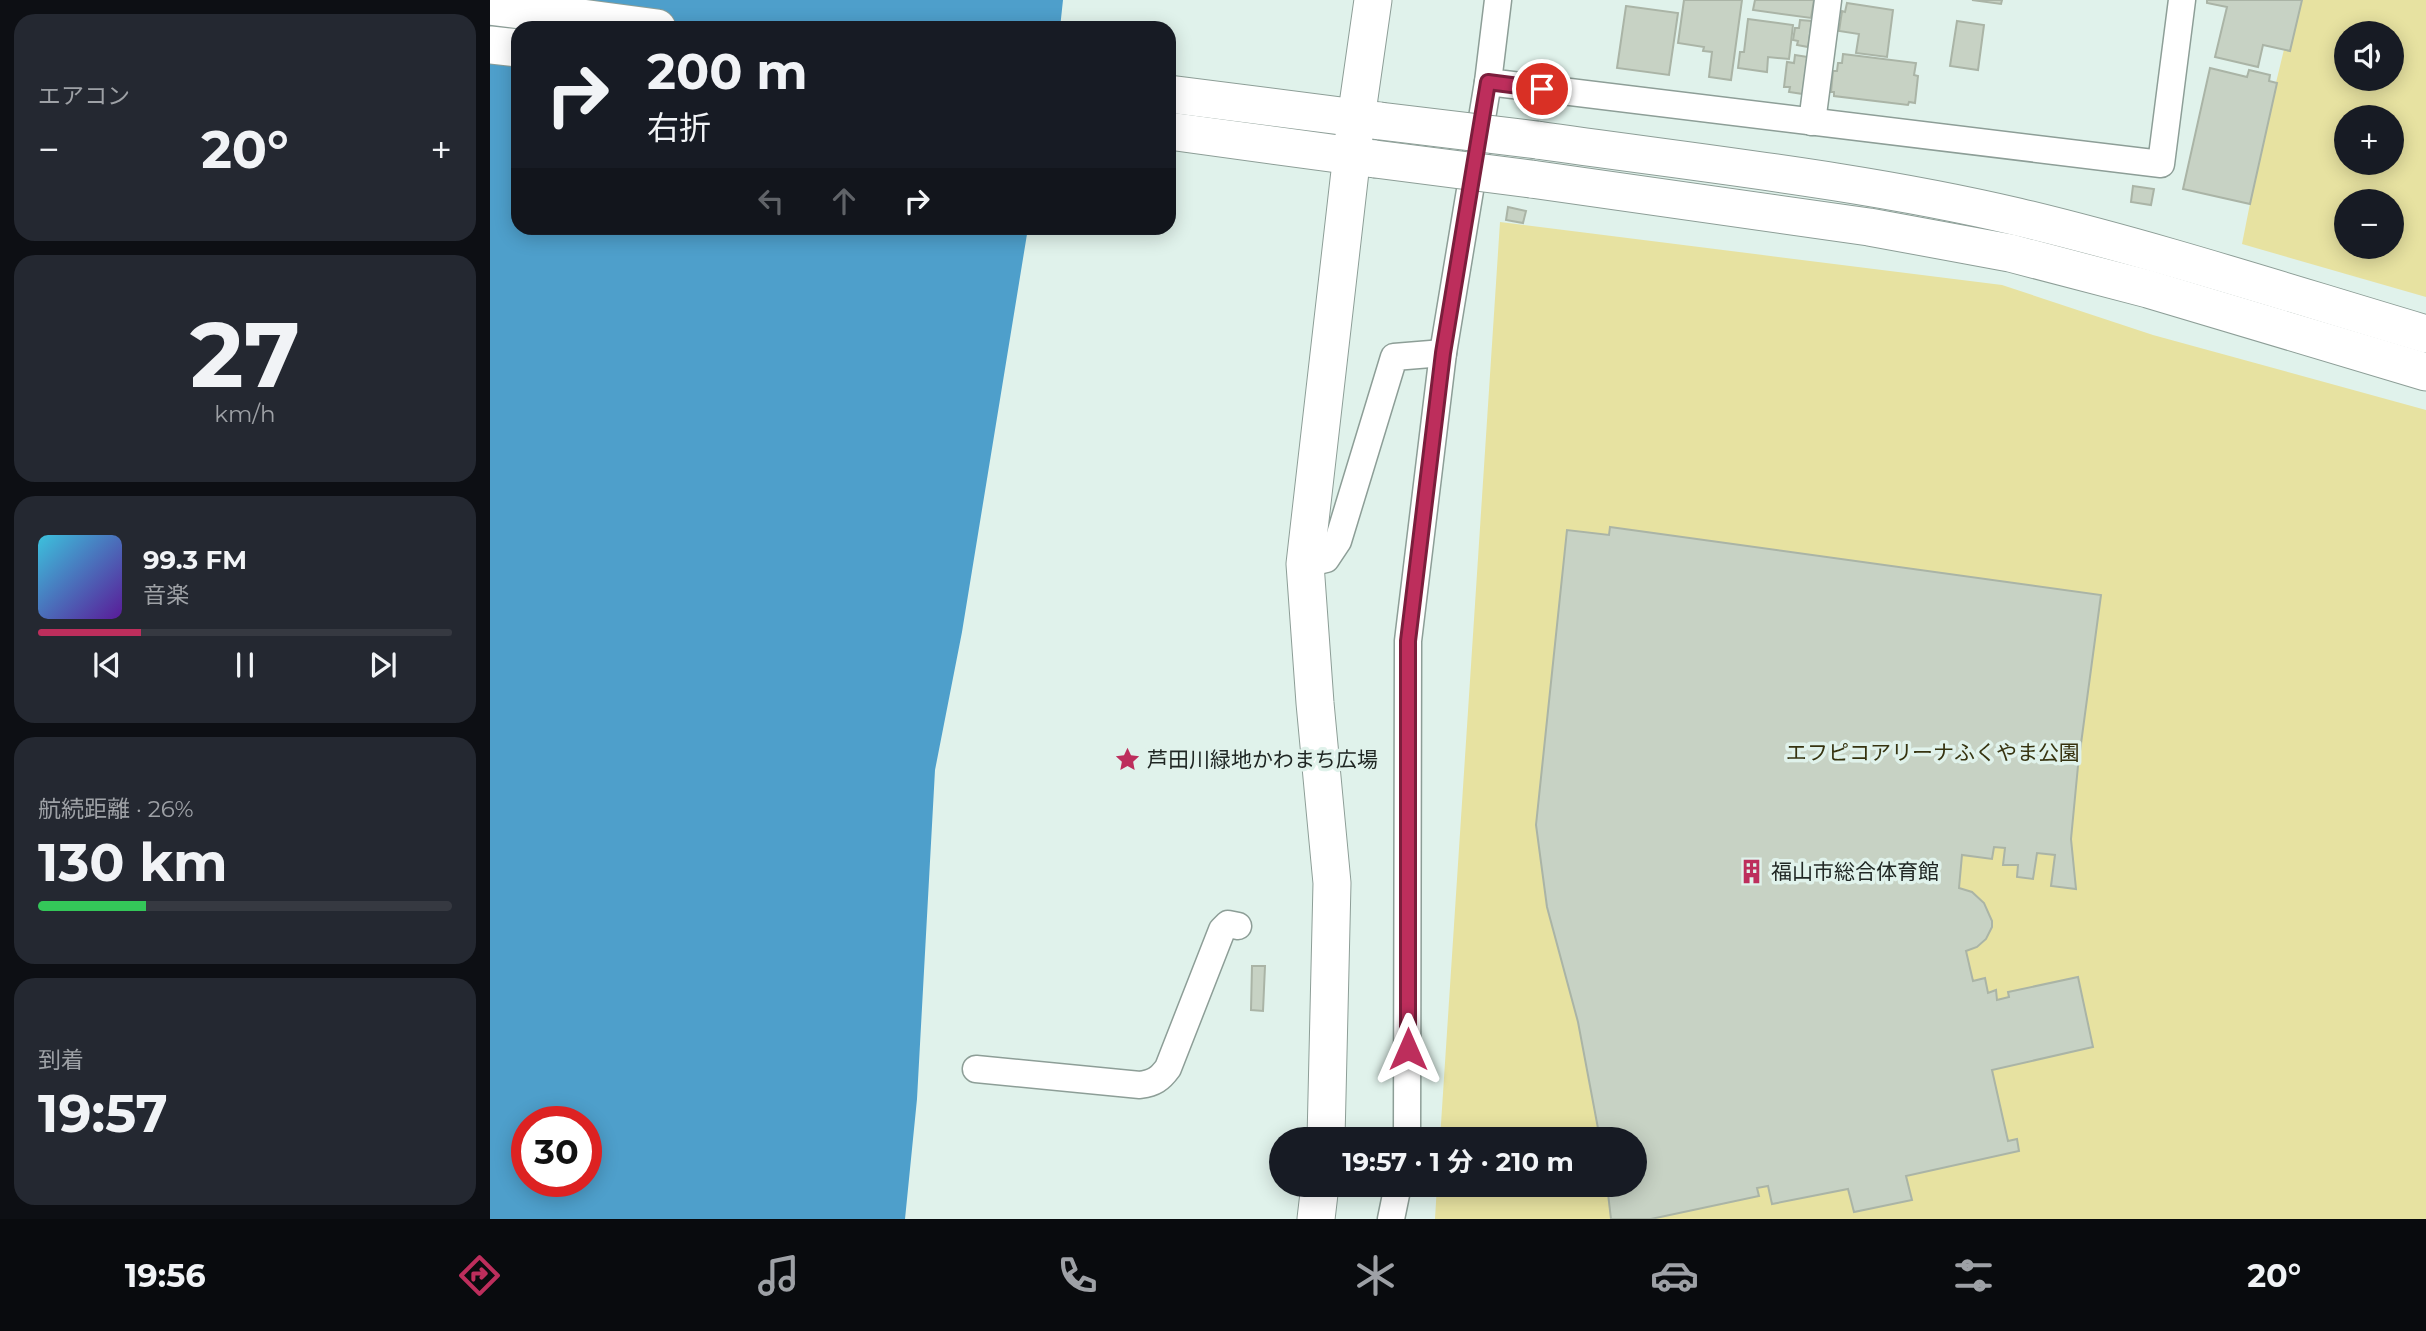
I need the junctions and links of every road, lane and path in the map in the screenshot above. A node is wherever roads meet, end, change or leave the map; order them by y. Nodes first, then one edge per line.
1 (1373, 0) edge
2 (1498, 0) edge
3 (1828, 0) edge
4 (2182, 0) edge
5 (490, 6) edge
6 (604, 21) edge
7 (490, 45) edge
8 (511, 47) edge
9 (1488, 82) junction
10 (1176, 95) edge
11 (1353, 118) junction
12 (1812, 122) junction
13 (1176, 132) edge
14 (1363, 157) junction
15 (2426, 334) edge
16 (1443, 353) junction
17 (2426, 373) edge
18 (1306, 564) junction
19 (1238, 926) dead end
20 (976, 1069) dead end
21 (1326, 1127) edge
22 (1408, 1127) edge
23 (1319, 1197) edge
24 (1396, 1197) edge
25 (1316, 1219) edge
26 (1391, 1219) edge

1 - 11 street
2 - 9 street
3 - 12 street
4 - 12 street
5 - 6 street
7 - 8 street
9 - 12 street
9 - 16 street
10 - 11 street
11 - 14 street
11 - 15 street, bridge
13 - 14 street
14 - 17 street, bridge
14 - 18 street
16 - 18 street
16 - 22 street
18 - 21 street
19 - 20 street
23 - 25 street
24 - 26 street

